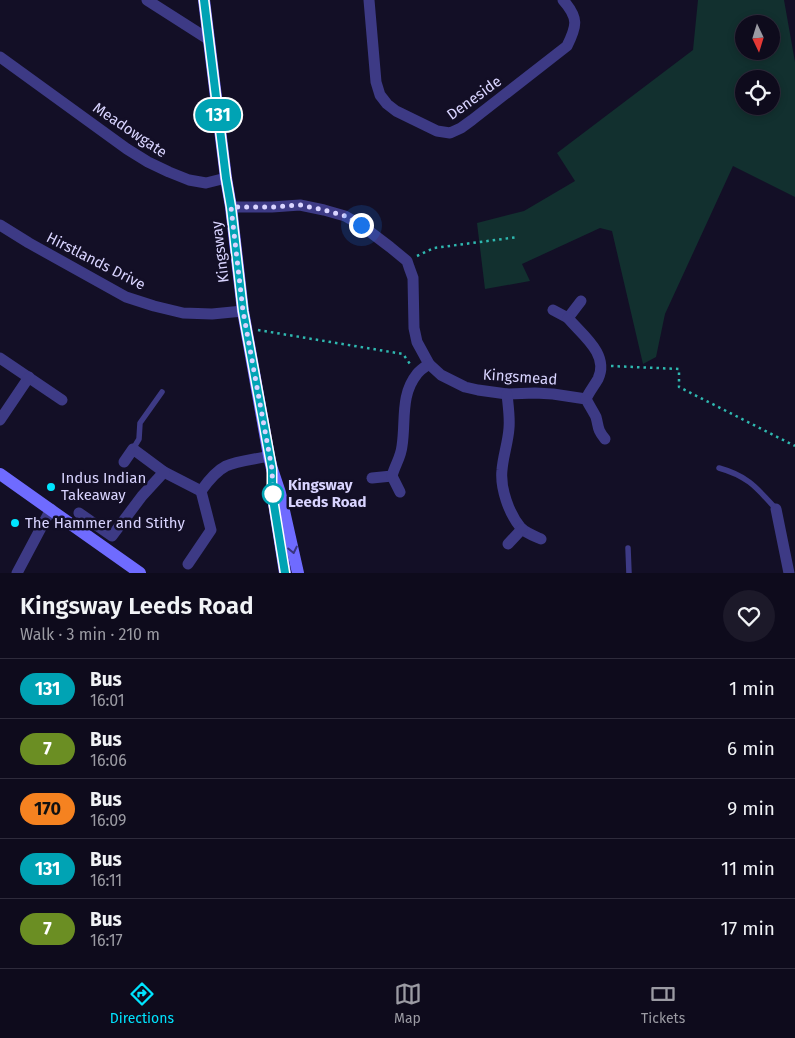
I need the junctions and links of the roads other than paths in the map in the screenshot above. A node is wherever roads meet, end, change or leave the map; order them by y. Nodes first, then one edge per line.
1 (147, 0) edge
2 (204, 0) edge
3 (369, 0) edge
4 (563, 0) edge
5 (208, 39) junction
6 (0, 57) edge
7 (226, 178) junction
8 (231, 207) junction
9 (0, 225) edge
10 (580, 301) dead end
11 (553, 310) dead end
12 (243, 311) junction
13 (568, 318) junction
14 (0, 358) edge
15 (429, 364) junction
16 (29, 377) junction
17 (162, 392) dead end
18 (507, 394) junction
19 (586, 399) junction
20 (62, 400) dead end
21 (0, 420) edge
22 (605, 439) dead end
23 (133, 449) junction
24 (269, 456) junction
25 (124, 462) dead end
26 (720, 468) dead end
27 (272, 469) junction
28 (164, 472) junction
29 (0, 474) edge
30 (392, 476) junction
31 (372, 478) dead end
32 (201, 491) junction
33 (400, 492) dead end
34 (51, 509) junction
35 (776, 509) joint
36 (79, 513) dead end
37 (522, 529) junction
38 (541, 539) dead end
39 (508, 544) dead end
40 (628, 548) dead end
41 (790, 551) edge
42 (188, 564) dead end
43 (16, 573) edge
44 (140, 573) edge
45 (285, 573) edge
46 (298, 573) edge
47 (629, 573) edge
48 (789, 573) edge

1 - 5 street
2 - 5 main road, Kingsway
3 - 4 street, Deneside
5 - 7 main road, Kingsway
6 - 7 street, Meadowgate
7 - 8 main road, Kingsway
8 - 12 main road, Kingsway
8 - 15 street, Kingsmead
9 - 12 street, Hirstlands Drive
10 - 13 street
11 - 13 street
12 - 24 main road, Kingsway
13 - 19 street
14 - 16 street
15 - 18 street, Kingsmead
15 - 30 street
16 - 20 street
16 - 21 street
17 - 23 lane
18 - 19 street, Kingsmead
18 - 37 street
19 - 22 street
23 - 25 street
23 - 28 street
24 - 27 main road, Kingsway
24 - 32 street
26 - 35 lane
27 - 45 main road, Kingsway
27 -> 46 main road, Kingsway
28 - 32 street
28 - 36 street
29 - 34 main road
30 - 31 street
30 - 33 street
32 - 42 street
34 - 43 street
34 - 44 main road
35 - 41 street
37 - 38 street
37 - 39 street
40 - 47 lane
41 - 48 street

